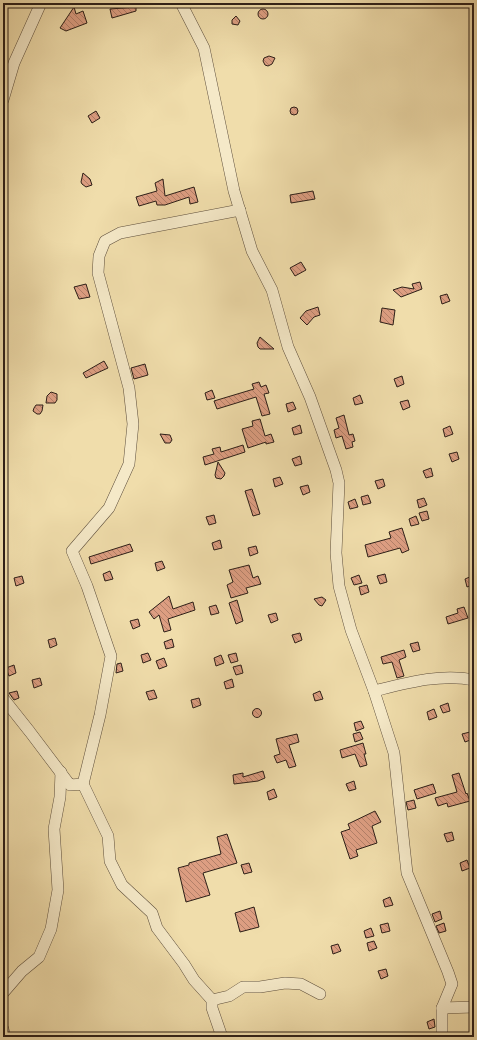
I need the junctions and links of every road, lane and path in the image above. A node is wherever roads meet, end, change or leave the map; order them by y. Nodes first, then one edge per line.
1 (41, 3) edge
2 (180, 3) edge
3 (3, 100) edge
4 (240, 210) junction
5 (474, 680) edge
6 (374, 691) junction
7 (3, 698) edge
8 (60, 772) junction
9 (82, 784) junction
10 (3, 993) edge
11 (320, 994) dead end
12 (212, 1000) junction
13 (474, 1007) edge
14 (442, 1008) junction
15 (3, 1029) edge
16 (5, 1037) edge
17 (222, 1037) edge
18 (442, 1037) edge

1 - 3 street
2 - 4 street
4 - 6 street
4 - 9 street
5 - 6 street
6 - 14 street
7 - 8 street
8 - 9 street
8 - 10 street
9 - 12 street
11 - 12 street
12 - 17 street
13 - 14 street
14 - 18 street
15 - 16 street

